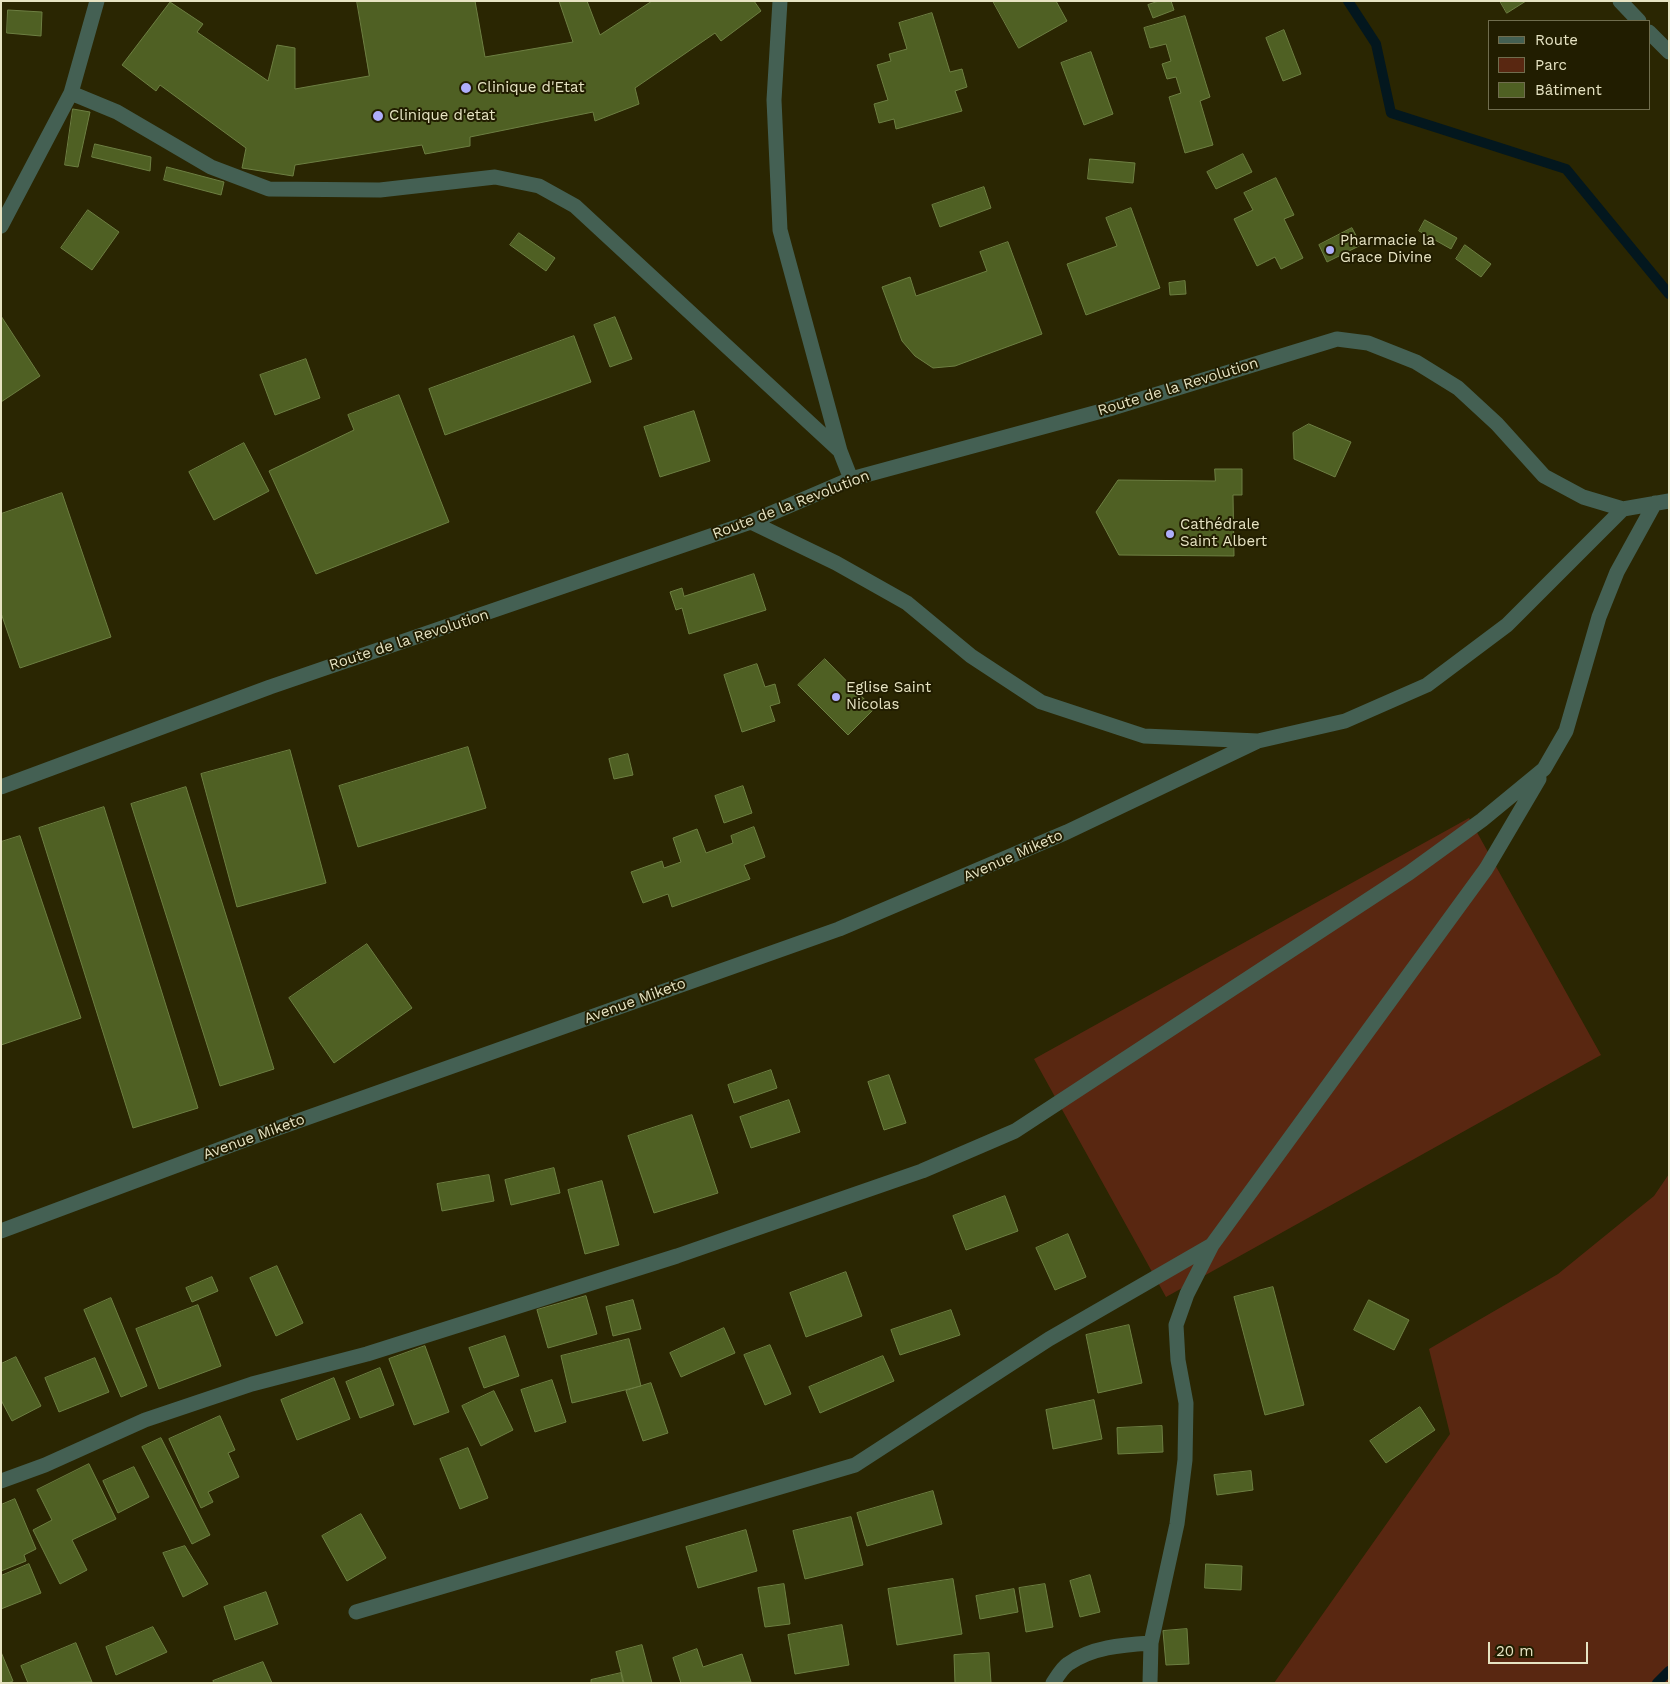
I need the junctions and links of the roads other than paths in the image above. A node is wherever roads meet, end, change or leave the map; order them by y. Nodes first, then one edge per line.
1 (96, 1) edge
2 (780, 1) edge
3 (1620, 1) edge
4 (1638, 20) edge
5 (1650, 33) edge
6 (1669, 52) edge
7 (71, 93) junction
8 (1, 226) edge
9 (840, 451) junction
10 (852, 479) junction
11 (1662, 502) edge
12 (1623, 509) junction
13 (750, 522) junction
14 (1258, 741) junction
15 (1544, 769) junction
16 (1, 787) edge
17 (1, 1231) edge
18 (1212, 1245) junction
19 (1, 1480) edge
20 (356, 1612) dead end
21 (1151, 1643) junction
22 (1053, 1683) edge
23 (1150, 1683) edge

1 - 7 street
2 - 9 street
3 - 4 street
5 - 6 street
7 - 8 street
7 - 9 street
9 - 10 street
10 - 12 street, Route de la Revolution
10 - 13 street, Route de la Revolution
11 - 12 street, Route de la Revolution
11 - 15 street
12 - 14 street
13 - 14 street
13 - 16 street, Route de la Revolution
14 - 17 street, Avenue Miketo
15 - 18 street
15 - 19 street
18 - 20 street
18 - 21 street
21 - 22 street
21 - 23 street

